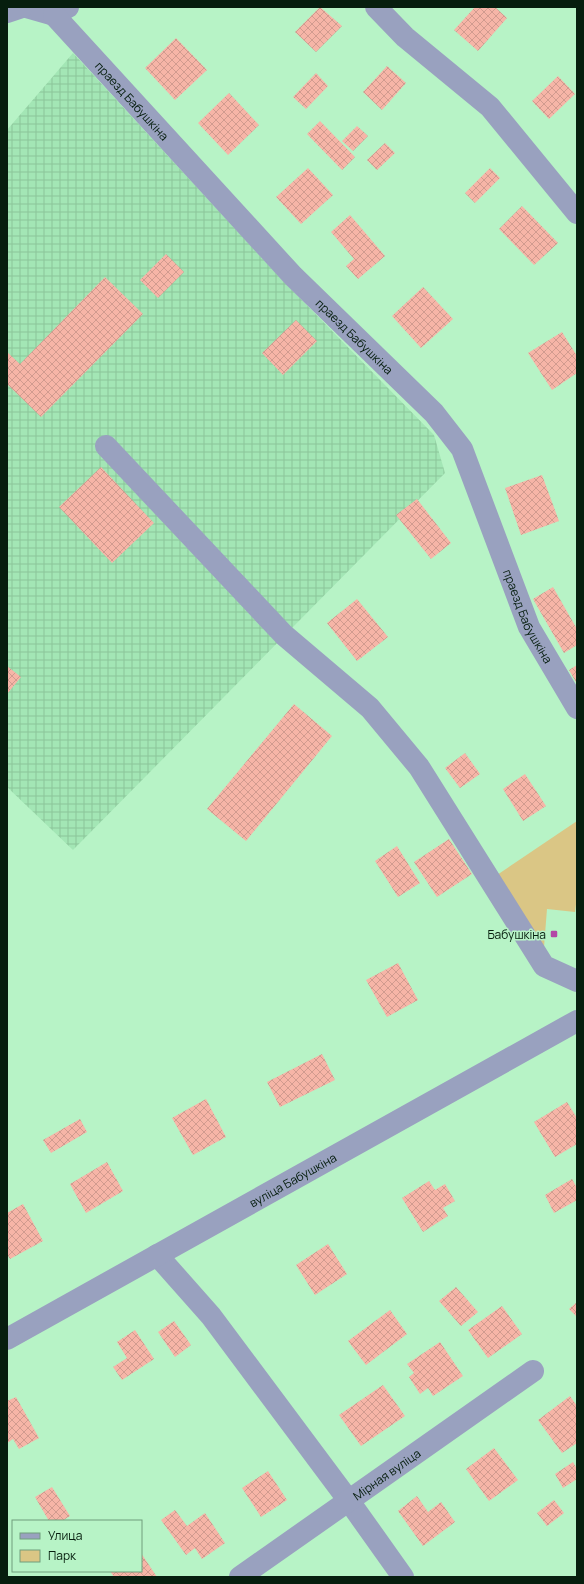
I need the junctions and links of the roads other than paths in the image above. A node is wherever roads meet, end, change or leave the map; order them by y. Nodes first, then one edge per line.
1 (22, 7) edge
2 (26, 7) edge
3 (376, 7) edge
4 (61, 11) edge
5 (7, 12) edge
6 (577, 213) edge
7 (106, 446) dead end
8 (577, 708) edge
9 (577, 981) edge
10 (577, 1020) edge
11 (157, 1255) junction
12 (7, 1339) edge
13 (533, 1371) dead end
14 (349, 1501) junction
15 (240, 1577) edge
16 (403, 1577) edge

1 - 5 street
2 - 4 street
3 - 6 street
4 - 8 street, праезд Бабушкіна
7 - 9 street
10 - 11 street, вуліца Бабушкіна
11 - 12 street, вуліца Бабушкіна
11 - 14 street
13 - 14 street, Мірная вуліца
14 - 15 street, Мірная вуліца
14 - 16 street

